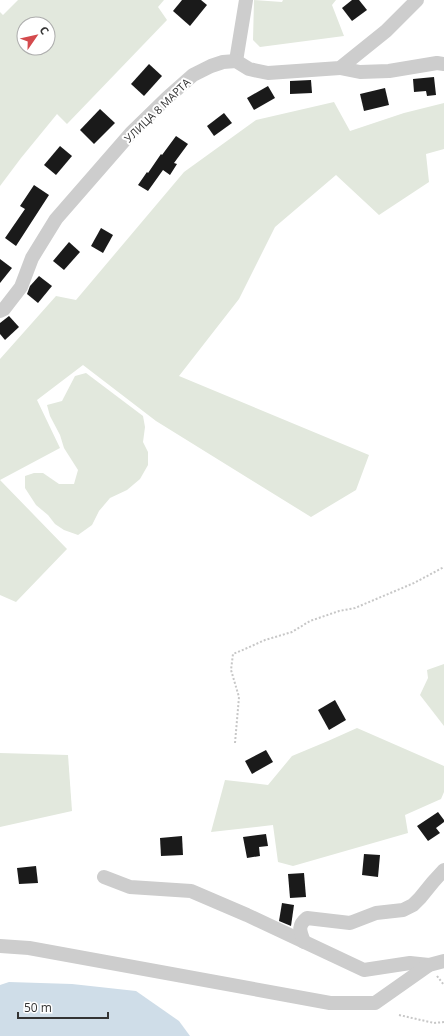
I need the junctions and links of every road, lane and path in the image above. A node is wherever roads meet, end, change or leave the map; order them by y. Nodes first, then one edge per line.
1 (246, 0) edge
2 (417, 0) edge
3 (236, 61) junction
4 (444, 64) edge
5 (340, 68) junction
6 (0, 311) edge
7 (444, 567) edge
8 (235, 744) dead end
9 (444, 870) edge
10 (104, 877) dead end
11 (304, 942) junction
12 (0, 946) edge
13 (444, 961) edge
14 (429, 965) junction
15 (399, 1014) dead end
16 (444, 1022) edge

1 - 3 street
2 - 5 street
3 - 5 street
3 - 6 street, УЛИЦА 8 МАРТА
4 - 5 street
7 - 8 path
9 - 11 street
10 - 11 street
11 - 14 street
12 - 14 street
13 - 14 street
15 - 16 path

